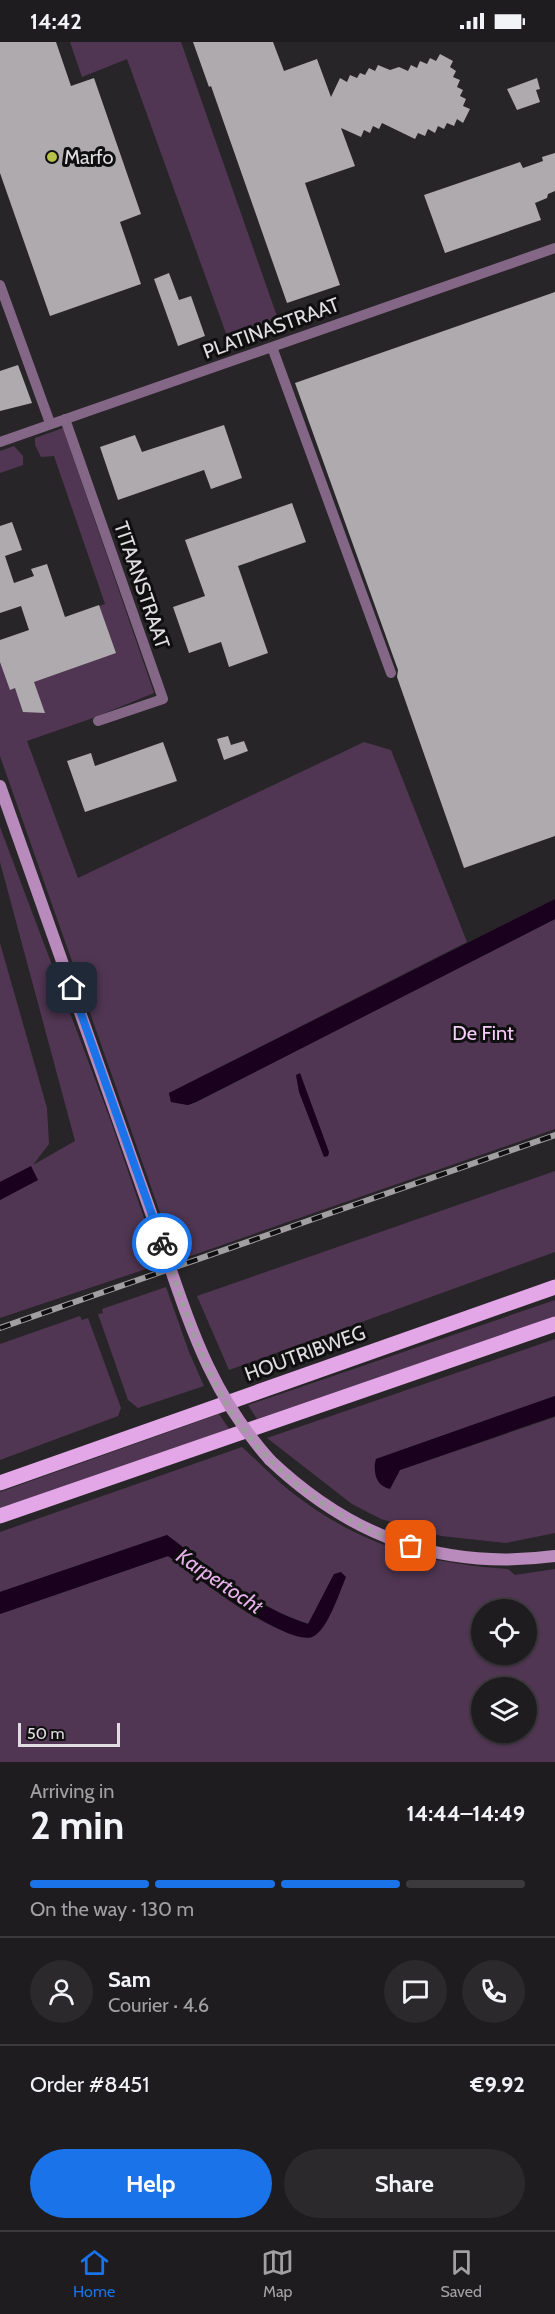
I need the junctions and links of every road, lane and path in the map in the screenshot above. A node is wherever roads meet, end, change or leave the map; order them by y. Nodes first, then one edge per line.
1 (555, 248) edge
2 (0, 285) edge
3 (272, 347) junction
4 (65, 419) junction
5 (50, 423) junction
6 (0, 442) edge
7 (391, 673) dead end
8 (98, 721) dead end
9 (0, 786) edge
10 (555, 1287) edge
11 (555, 1324) edge
12 (0, 1483) edge
13 (0, 1516) edge
14 (555, 1556) edge

1 - 3 street, PLATINASTRAAT
2 - 5 street
3 - 4 street, PLATINASTRAAT
3 - 7 street
4 - 5 street, PLATINASTRAAT
4 - 8 street, TITAANSTRAAT
5 - 6 street, PLATINASTRAAT
9 - 14 main road, bridge
10 - 12 main road, HOUTRIBWEG
11 - 13 main road

